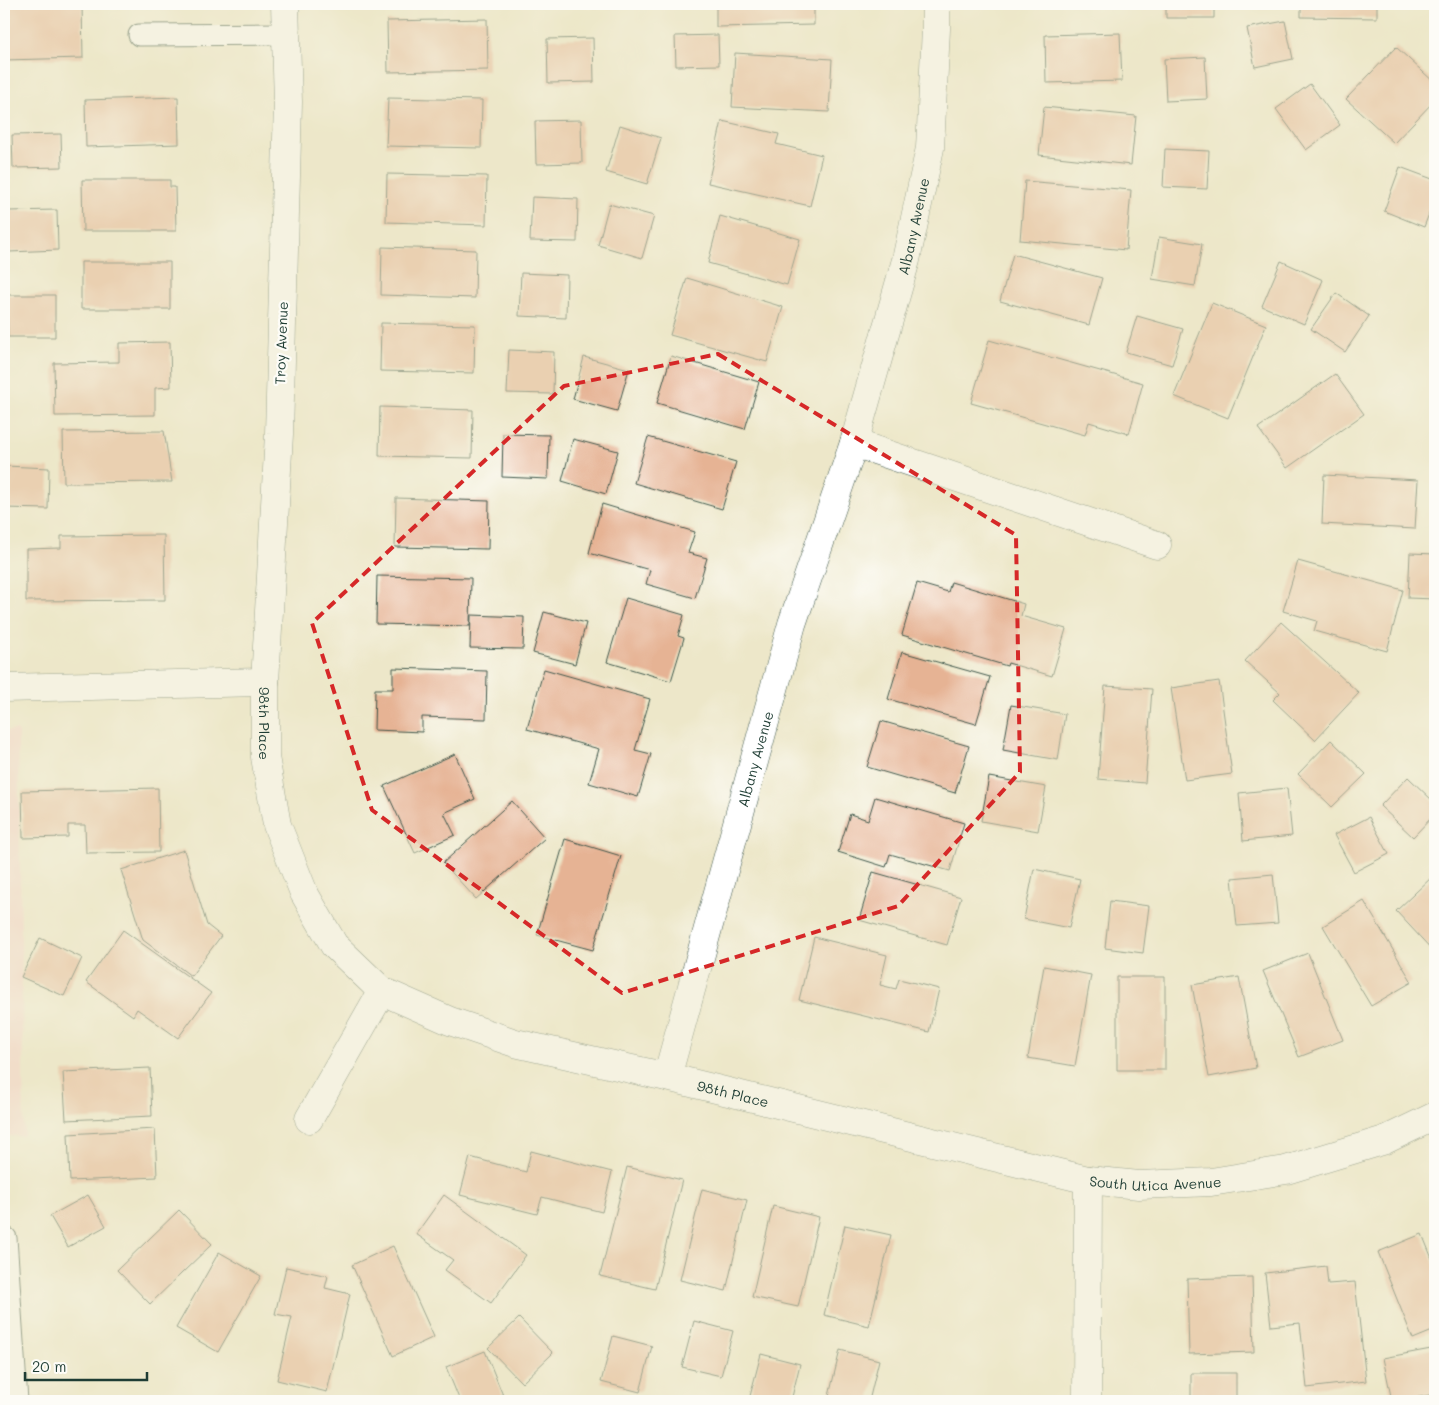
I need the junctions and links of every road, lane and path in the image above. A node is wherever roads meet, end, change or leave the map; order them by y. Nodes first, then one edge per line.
1 (285, 4) edge
2 (936, 4) edge
3 (286, 34) junction
4 (139, 35) dead end
5 (854, 443) junction
6 (1157, 544) dead end
7 (265, 682) junction
8 (4, 688) edge
9 (382, 991) junction
10 (667, 1077) junction
11 (1435, 1116) edge
12 (309, 1119) dead end
13 (1088, 1180) junction
14 (4, 1238) edge
15 (17, 1401) edge
16 (1087, 1401) edge

1 - 3 street, Troy Avenue
2 - 5 street, Albany Avenue
3 - 4 lane
3 - 7 street, Troy Avenue
5 - 6 street
5 - 10 street, Albany Avenue
7 - 8 street, 98th Place
7 - 9 street, 98th Place
9 - 10 street, 98th Place
9 - 12 street
10 - 13 street, 98th Place
11 - 13 street, South Utica Avenue
13 - 16 street, South Utica Avenue
14 - 15 lane

